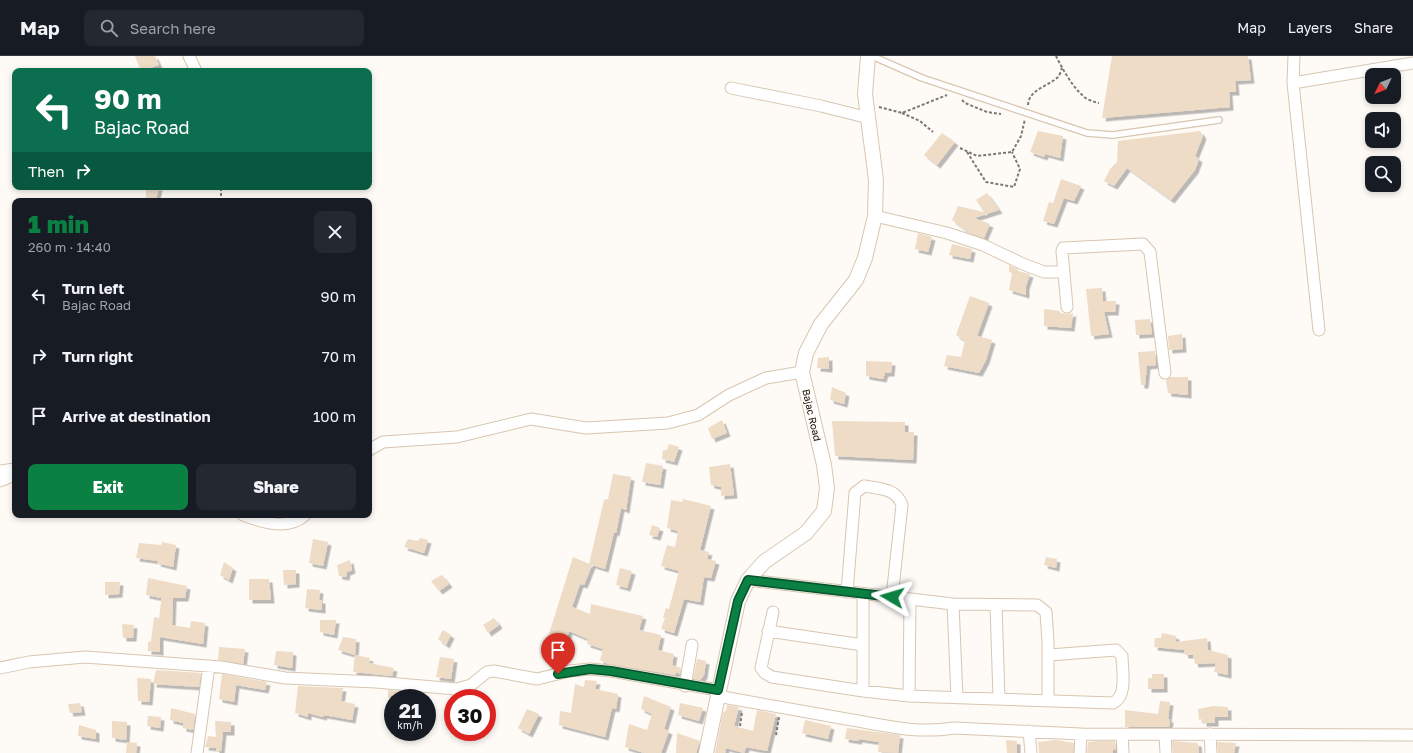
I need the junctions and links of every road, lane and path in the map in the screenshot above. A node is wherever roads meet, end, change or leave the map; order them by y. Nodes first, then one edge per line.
1 (189, 56) edge
2 (868, 56) edge
3 (872, 56) edge
4 (1056, 56) edge
5 (1294, 56) edge
6 (1413, 63) edge
7 (195, 68) edge
8 (1062, 68) junction
9 (1293, 83) junction
10 (731, 88) dead end
11 (959, 90) junction
12 (1099, 103) dead end
13 (867, 111) junction
14 (902, 113) junction
15 (1027, 115) junction
16 (1219, 120) dead end
17 (932, 132) dead end
18 (960, 148) dead end
19 (966, 151) junction
20 (1012, 152) junction
21 (875, 216) junction
22 (1064, 272) junction
23 (1068, 307) dead end
24 (1320, 330) dead end
25 (802, 372) junction
26 (1165, 373) dead end
27 (372, 448) edge
28 (12, 469) edge
29 (0, 471) edge
30 (12, 476) edge
31 (0, 481) edge
32 (250, 518) edge
33 (298, 518) edge
34 (748, 580) junction
35 (847, 592) junction
36 (863, 594) junction
37 (892, 597) junction
38 (910, 599) junction
39 (954, 604) junction
40 (996, 605) junction
41 (773, 612) dead end
42 (768, 631) junction
43 (863, 644) junction
44 (692, 645) dead end
45 (1049, 655) junction
46 (209, 666) junction
47 (0, 668) edge
48 (685, 686) junction
49 (863, 691) junction
50 (718, 693) junction
51 (909, 696) junction
52 (957, 698) junction
53 (1000, 698) junction
54 (744, 701) junction
55 (1048, 701) junction
56 (781, 708) junction
57 (740, 726) dead end
58 (1029, 731) junction
59 (1081, 734) junction
60 (1122, 734) junction
61 (1210, 734) junction
62 (776, 735) dead end
63 (1165, 735) junction
64 (1413, 735) edge
65 (197, 753) edge
66 (706, 753) edge
67 (1031, 753) edge
68 (1080, 753) edge
69 (1123, 753) edge
70 (1166, 753) edge
71 (1211, 753) edge

1 - 7 street
2 - 13 street, Bajac Road
3 - 11 lane
4 - 8 path
5 - 9 street
6 - 9 street
8 - 12 path
8 - 15 path
9 - 24 street
10 - 13 street
11 - 14 path
11 - 15 lane
13 - 14 path
13 - 21 street, Bajac Road
14 - 17 path
15 - 16 lane
15 - 20 path
18 - 19 path
19 - 20 path
19 - 20 path
21 - 22 street
21 - 25 street, Bajac Road
22 - 23 street
22 - 26 street
25 - 27 street
25 - 34 street, Bajac Road
28 - 29 street
30 - 31 street
32 - 33 street
34 - 35 street
34 - 50 street, Bajac Road
35 - 36 street
35 - 37 street
36 - 37 street
36 - 43 street
37 - 38 street
38 - 39 street
38 - 51 street
39 - 40 street
39 - 52 street
40 - 45 street
40 - 53 street
41 - 42 street
42 - 43 street
42 - 49 street
43 - 49 street
44 - 48 street
45 - 55 street
45 - 55 street
46 - 47 street
46 - 48 street
46 - 65 street
48 - 50 street
49 - 51 street
50 - 54 street
50 - 66 street, Bajac Road
51 - 52 street
52 - 53 street
53 - 55 street
54 - 56 street
54 - 57 path
56 - 58 street
56 - 62 path
58 - 59 street
58 - 67 street
59 - 60 street
59 - 68 street
60 - 63 street
60 - 69 street
61 - 63 street
61 - 64 street
61 - 71 street
63 - 70 street

